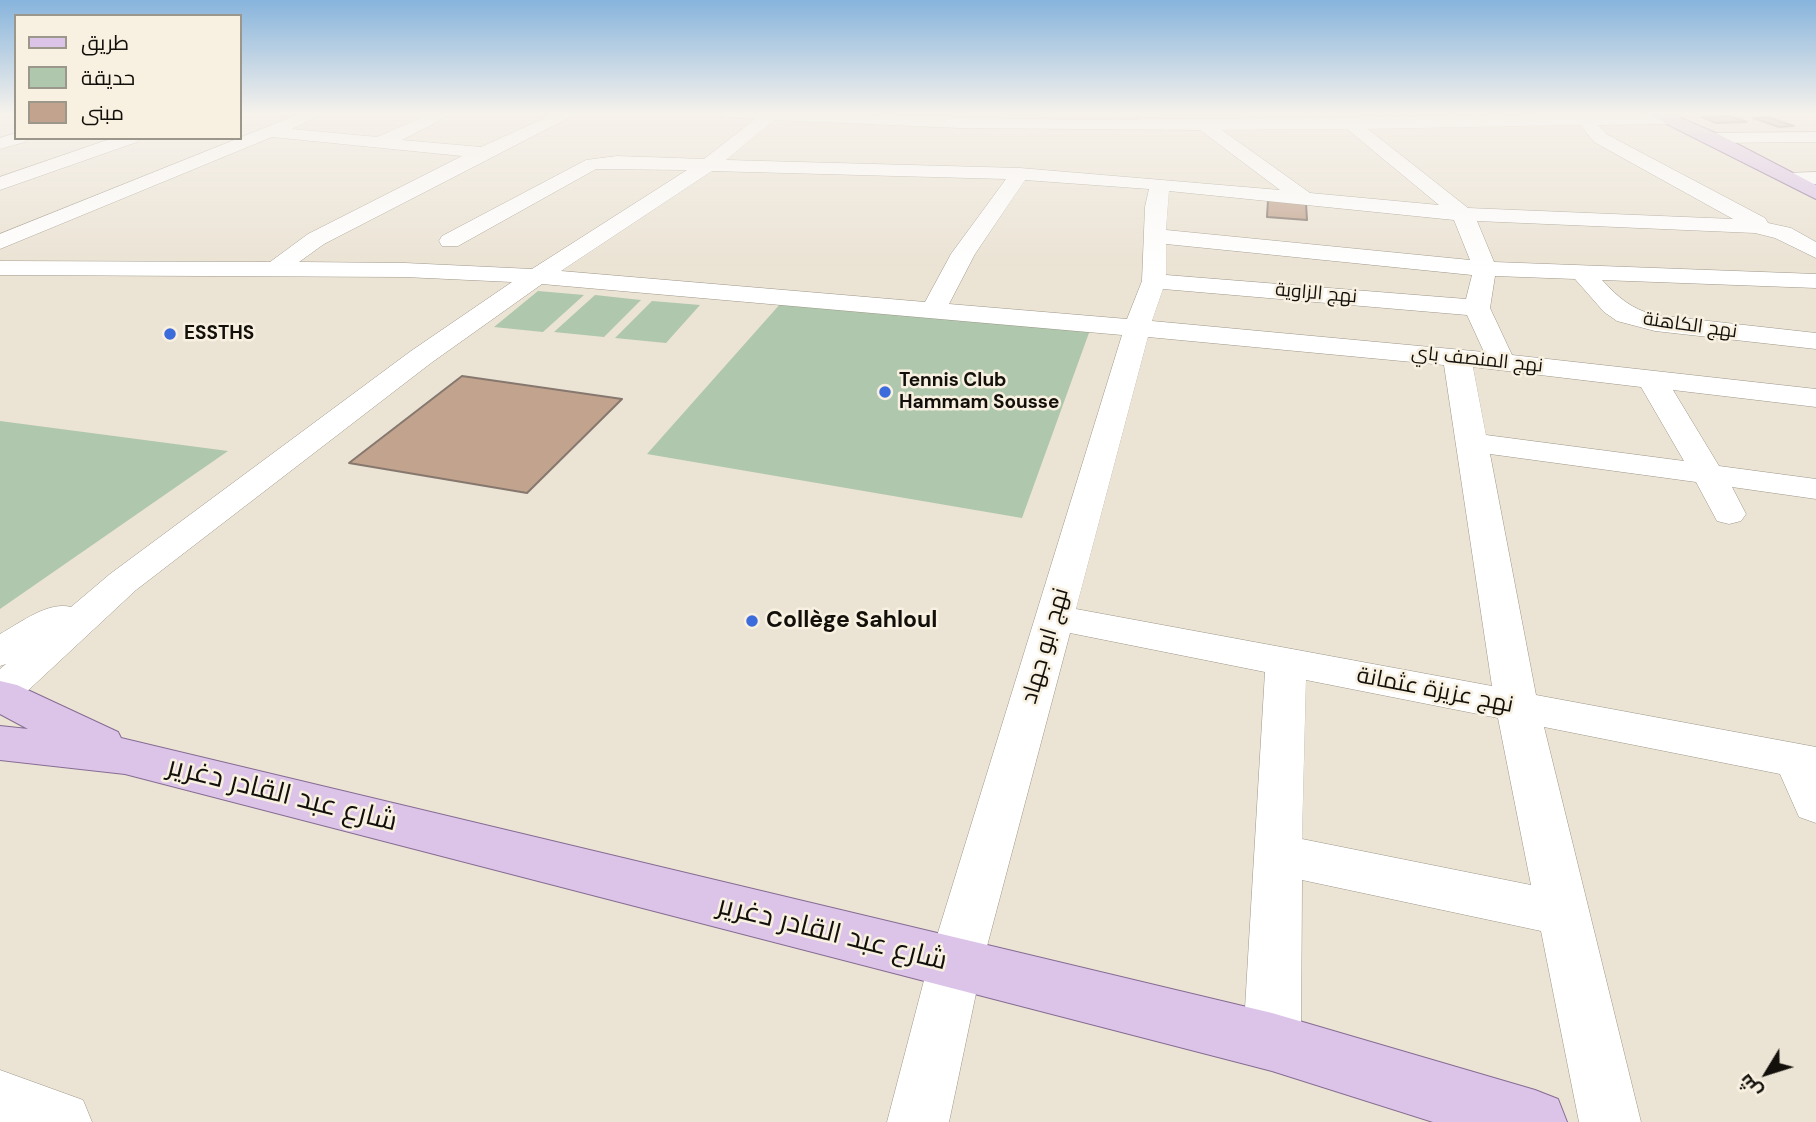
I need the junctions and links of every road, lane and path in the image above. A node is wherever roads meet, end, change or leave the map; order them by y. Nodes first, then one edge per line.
1 (64, 164) edge
2 (190, 164) edge
3 (461, 164) edge
4 (592, 164) edge
5 (709, 164) edge
6 (720, 164) edge
7 (1013, 164) edge
8 (1257, 164) edge
9 (1401, 164) edge
10 (1649, 164) edge
11 (1761, 164) edge
12 (1020, 174) junction
13 (1816, 178) edge
14 (1789, 179) junction
15 (1160, 184) junction
16 (2, 189) edge
17 (31, 192) dead end
18 (1816, 193) edge
19 (69, 195) dead end
20 (106, 199) junction
21 (1304, 199) junction
22 (1463, 214) junction
23 (1767, 228) junction
24 (1155, 236) junction
25 (450, 241) dead end
26 (0, 242) edge
27 (1816, 251) edge
28 (0, 268) edge
29 (1485, 269) junction
30 (274, 271) junction
31 (1582, 273) junction
32 (537, 276) junction
33 (1154, 281) junction
34 (1816, 281) edge
35 (1477, 308) junction
36 (933, 310) junction
37 (1137, 327) junction
38 (1744, 335) junction
39 (1816, 341) edge
40 (1457, 358) junction
41 (1502, 362) junction
42 (1652, 380) junction
43 (1806, 397) edge
44 (1816, 423) edge
45 (1471, 442) junction
46 (1709, 475) junction
47 (1816, 488) edge
48 (1729, 514) dead end
49 (1054, 617) junction
50 (1286, 662) junction
51 (1, 681) edge
52 (1517, 706) junction
53 (0, 743) edge
54 (125, 756) junction
55 (1807, 762) edge
56 (1816, 804) edge
57 (1277, 854) junction
58 (1565, 914) junction
59 (955, 965) junction
60 (1272, 1042) junction
61 (924, 1120) edge
62 (1535, 1122) edge
63 (1611, 1122) edge

1 - 16 street
2 - 20 street
3 - 30 street
4 - 25 street
5 - 32 street
6 - 12 street
7 - 12 street
8 - 21 street
9 - 22 street
10 - 23 street
11 - 14 main road
12 - 15 street
12 - 36 street
13 - 14 street
14 - 18 main road
15 - 21 street
15 - 24 street, نهج ابو جهاد
16 - 17 street
19 - 20 street
20 - 26 street
21 - 22 street
22 - 23 street
22 - 29 street
23 - 27 street
24 - 29 street
24 - 33 street, نهج ابو جهاد
28 - 30 street, نهج المنصف باي
29 - 31 street
29 - 35 street
30 - 32 street, نهج المنصف باي
31 - 34 street
31 - 38 street, نهج الكاهنة
32 - 36 street, نهج المنصف باي
32 - 51 street
33 - 35 street, نهج الزاوية
33 - 37 street, نهج ابو جهاد
35 - 41 street
36 - 37 street, نهج المنصف باي
37 - 40 street, نهج المنصف باي
37 - 49 street, نهج ابو جهاد
38 - 39 street, نهج الكاهنة
38 - 43 street
40 - 41 street, نهج المنصف باي
40 - 45 street
41 - 42 street, نهج المنصف باي
42 - 43 street, نهج المنصف باي
42 - 46 street
43 - 44 street
45 - 46 street
45 - 52 street
46 - 47 street
46 - 48 street
49 - 50 street, نهج عزيزة عثمانة
49 - 59 street, نهج ابو جهاد
50 - 52 street, نهج عزيزة عثمانة
50 - 57 street
51 - 54 main road, شارع عبد القادر دغرير
52 - 55 street, نهج عزيزة عثمانة
52 - 58 street
53 - 54 main road, شارع عبد القادر دغرير
54 - 59 main road, شارع عبد القادر دغرير
55 - 56 street
57 - 58 street
57 - 60 street
58 - 63 street
59 - 60 main road, شارع عبد القادر دغرير
59 - 61 street, نهج ابو جهاد
60 - 62 main road, شارع عبد القادر دغرير

